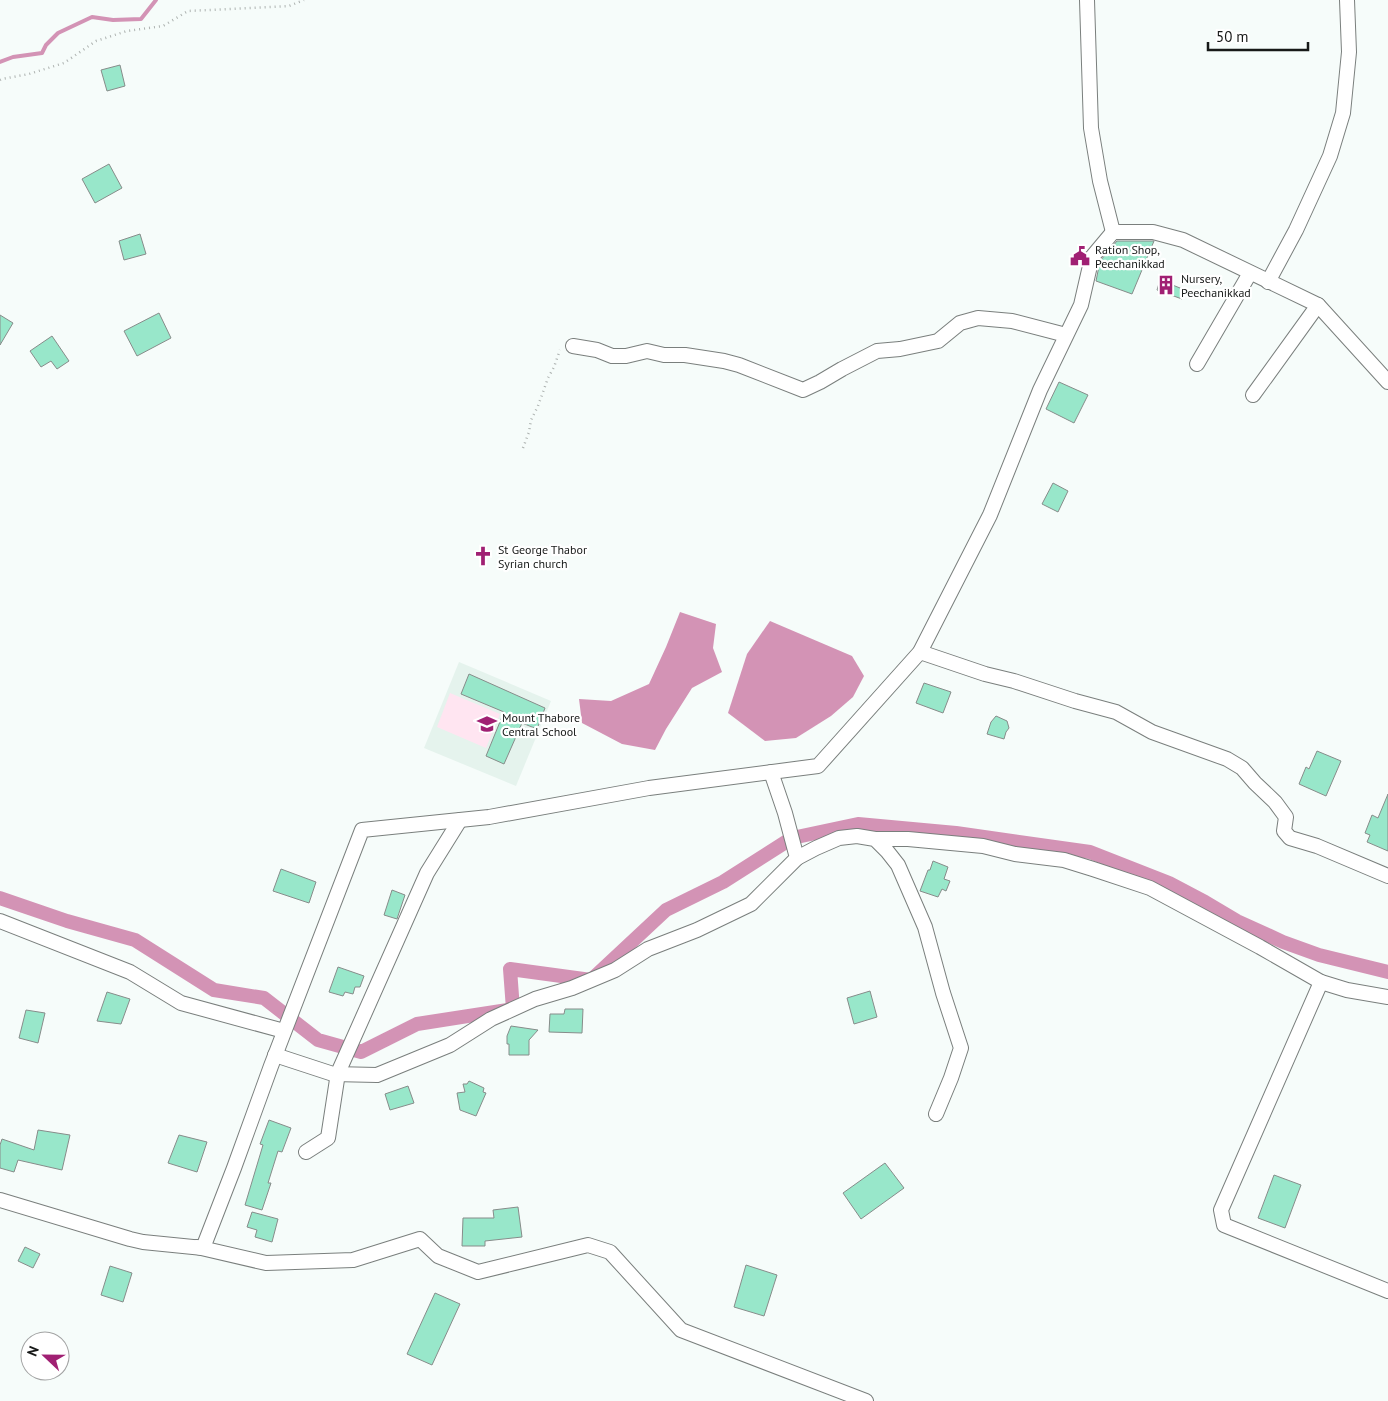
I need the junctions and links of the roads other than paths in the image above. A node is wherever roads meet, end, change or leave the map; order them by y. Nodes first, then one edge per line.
1 (1087, 0) edge
2 (1347, 0) edge
3 (1113, 232) junction
4 (1250, 273) junction
5 (1268, 282) junction
6 (1318, 305) junction
7 (1066, 335) junction
8 (573, 346) road end
9 (1197, 364) dead end
10 (1388, 382) edge
11 (1253, 395) dead end
12 (920, 652) junction
13 (771, 772) junction
14 (460, 820) junction
15 (875, 839) junction
16 (797, 858) junction
17 (1388, 876) edge
18 (0, 921) edge
19 (1321, 982) junction
20 (1388, 997) edge
21 (284, 1031) junction
22 (275, 1056) junction
23 (337, 1074) junction
24 (936, 1114) dead end
25 (306, 1152) dead end
26 (0, 1200) edge
27 (197, 1247) junction
28 (1388, 1291) edge
29 (866, 1401) edge

1 - 3 street
2 - 5 street
3 - 4 street
3 - 7 street
4 - 5 street
4 - 9 street
5 - 6 street
6 - 10 street
6 - 11 street
7 - 8 street
7 - 12 street
12 - 13 street
12 - 17 street
13 - 14 street
13 - 16 street
14 - 21 street
14 - 23 street
15 - 16 street
15 - 19 street
15 - 24 street
16 - 23 street
18 - 21 street
19 - 20 street
19 - 28 street
21 - 22 street
22 - 23 street
22 - 27 street
23 - 25 street
26 - 27 street
27 - 29 street

